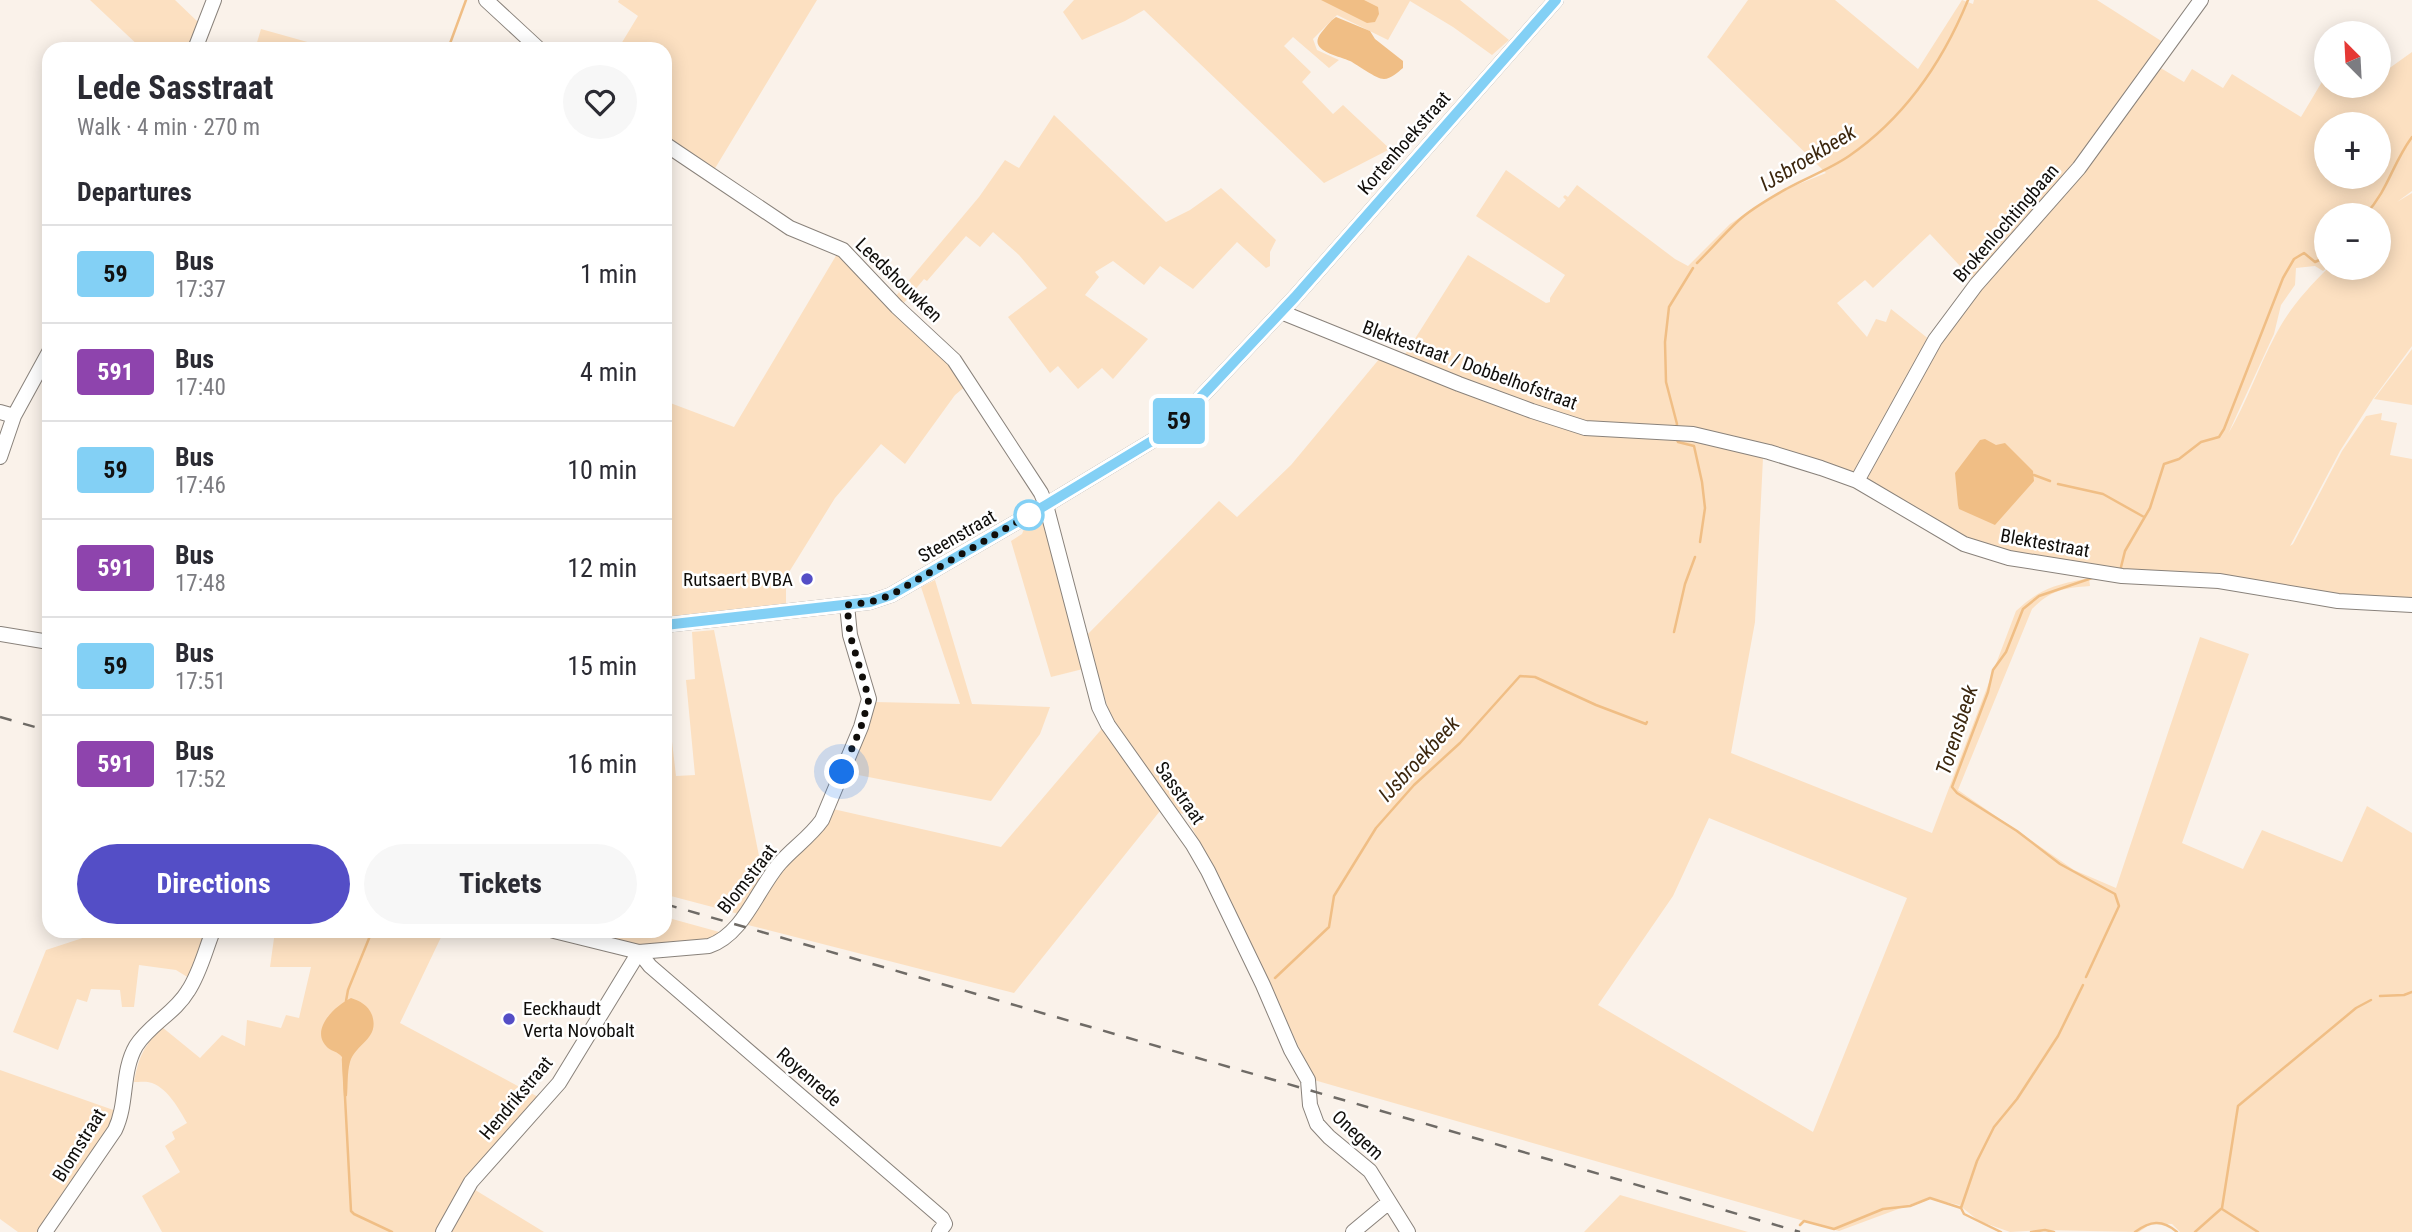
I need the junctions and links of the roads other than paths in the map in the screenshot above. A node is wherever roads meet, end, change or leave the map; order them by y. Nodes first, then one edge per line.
1 (214, 0) edge
2 (486, 0) edge
3 (1556, 0) edge
4 (2201, 0) edge
5 (198, 42) edge
6 (532, 42) edge
7 (672, 150) edge
8 (1281, 312) junction
9 (42, 362) edge
10 (7, 414) edge
11 (1693, 434) joint
12 (0, 457) edge
13 (1857, 481) junction
14 (1046, 505) junction
15 (847, 605) junction
16 (2412, 605) edge
17 (672, 624) edge
18 (0, 634) edge
19 (42, 641) edge
20 (210, 938) edge
21 (582, 938) edge
22 (639, 952) junction
23 (1310, 1093) joint
24 (1389, 1202) junction
25 (46, 1232) edge
26 (443, 1232) edge
27 (939, 1232) edge
28 (1353, 1232) edge
29 (1408, 1232) edge

1 - 5 street
2 - 6 street
3 - 8 street, Kortenhoekstraat
4 - 13 street, Brokenlochtingbaan
7 - 14 street, Leedshouwken
8 - 11 street, Blektestraat / Dobbelhofstraat
8 - 14 street, Steenstraat
9 - 10 street
10 - 12 street
11 - 13 street, Blektestraat
13 - 16 street, Blektestraat
14 - 15 street, Steenstraat
14 - 23 street, Sasstraat
15 - 17 street, Steenstraat
15 - 22 street, Blomstraat
18 - 19 street
20 - 25 street, Blomstraat
21 - 22 street, Blomstraat
22 - 26 street, Hendrikstraat
22 - 27 street, Royenrede
23 - 24 street, Onegem
24 - 28 street
24 - 29 street

